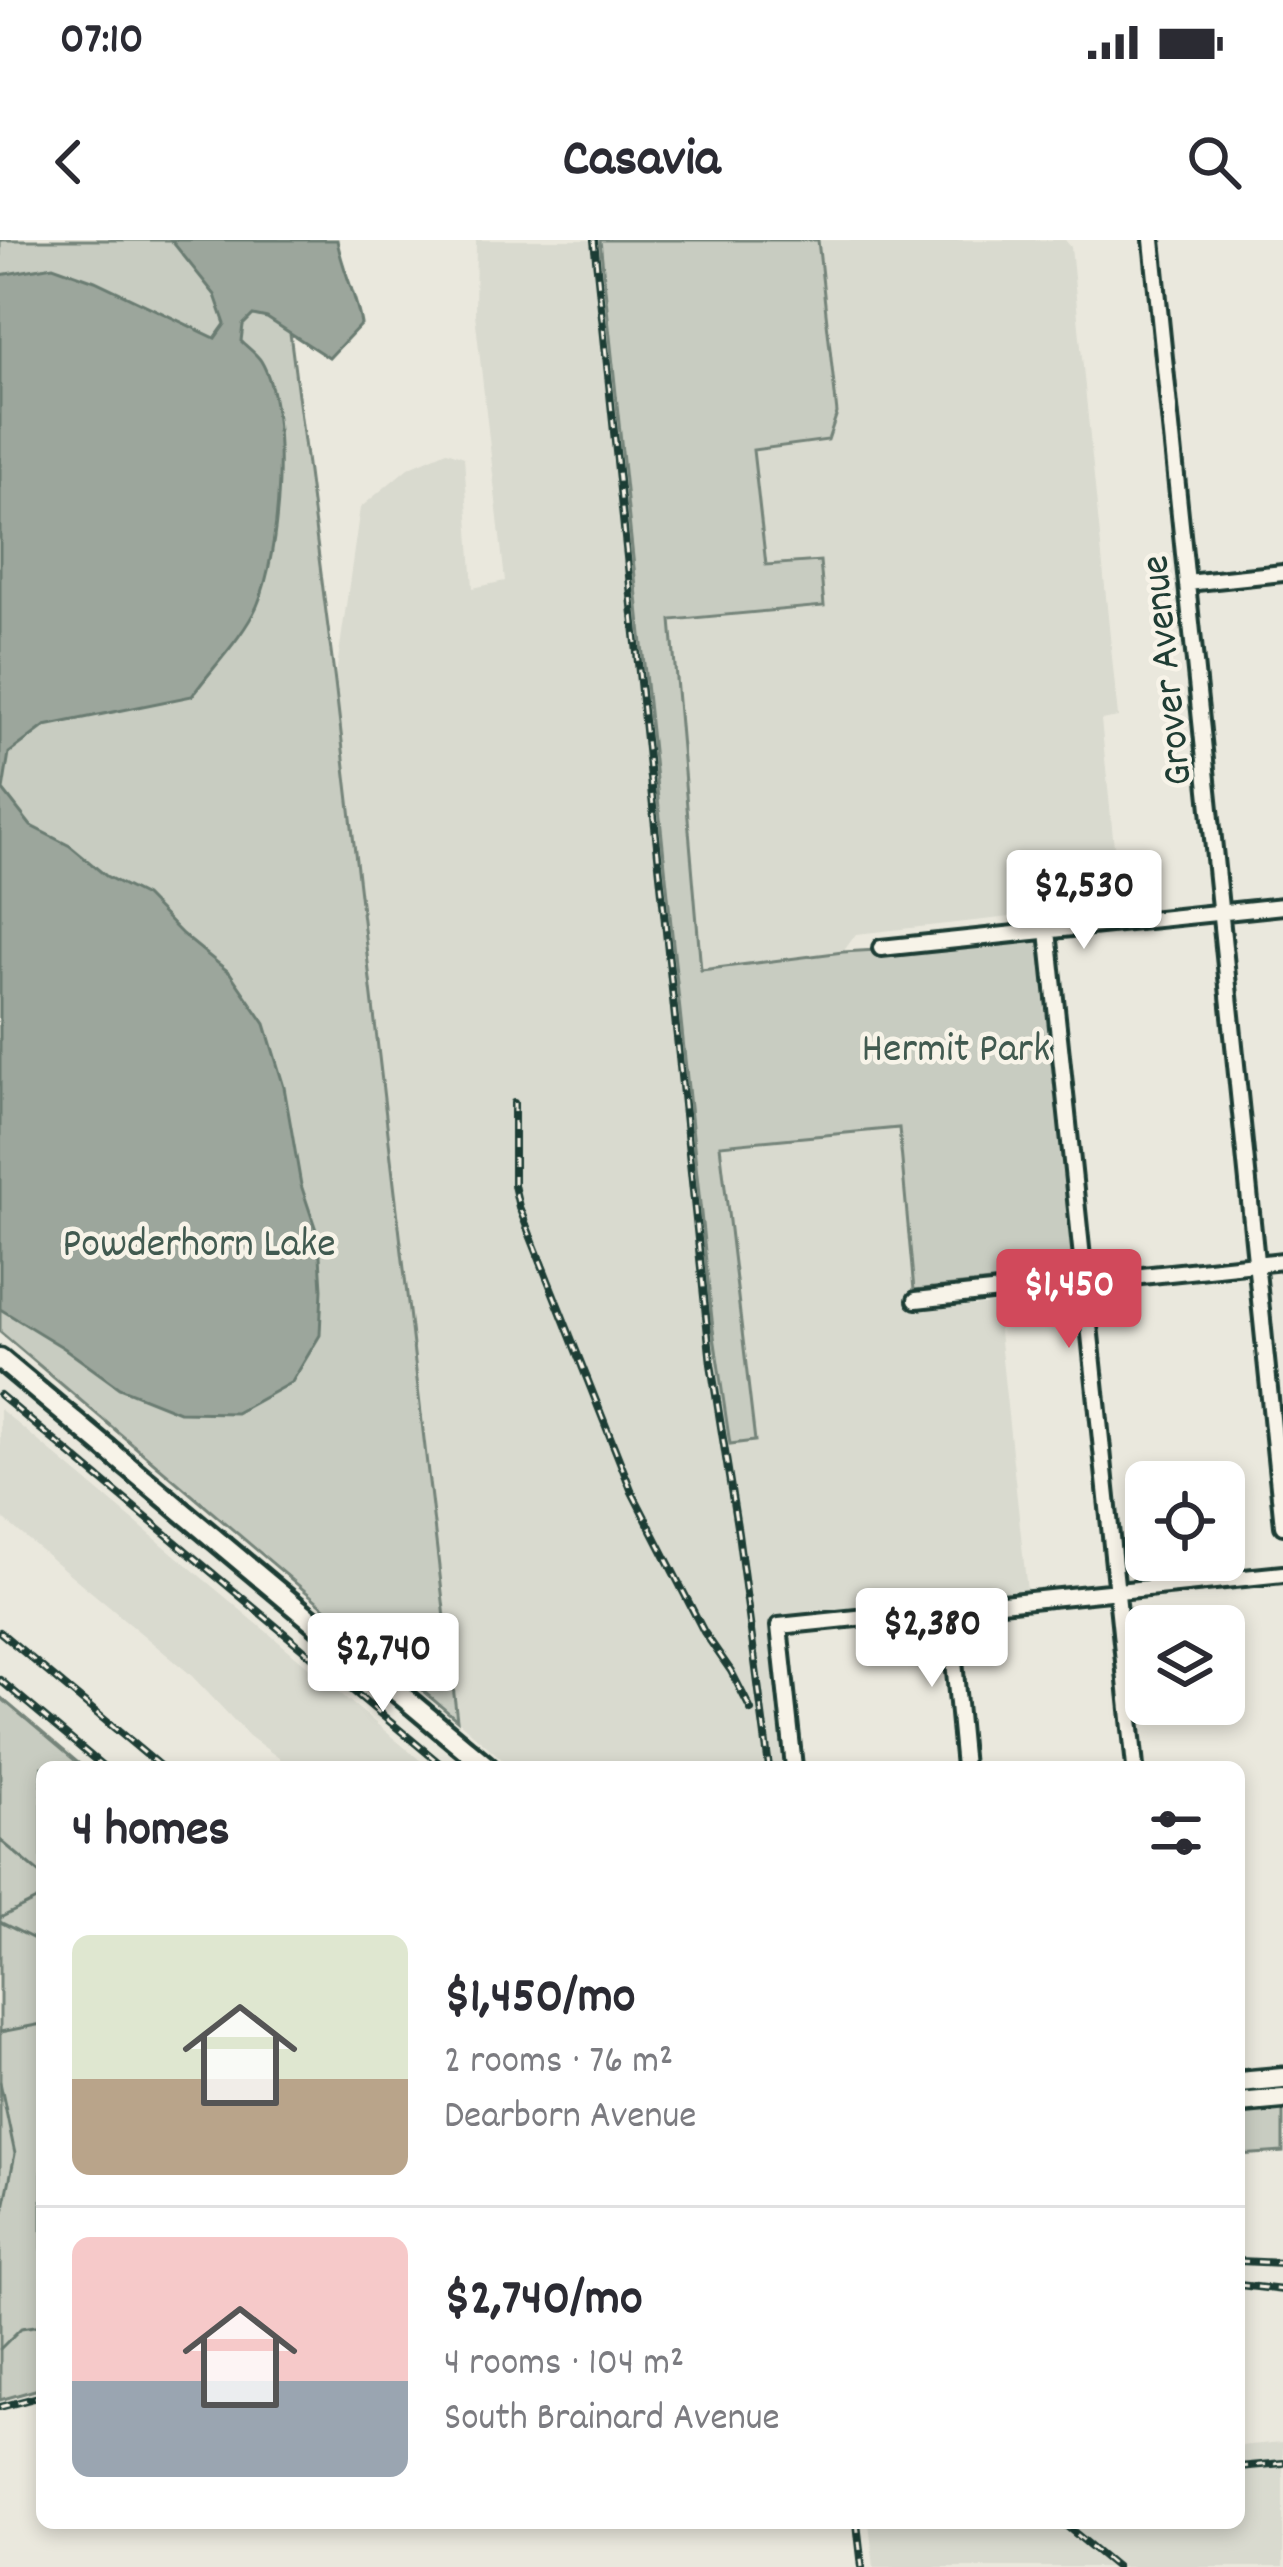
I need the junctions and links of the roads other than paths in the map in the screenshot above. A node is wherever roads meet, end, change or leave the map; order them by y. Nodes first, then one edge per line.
1 (1152, 240) edge
2 (1283, 573) edge
3 (1187, 583) junction
4 (1283, 906) edge
5 (1220, 913) junction
6 (1048, 931) junction
7 (880, 948) dead end
8 (1283, 1261) edge
9 (1256, 1264) junction
10 (1088, 1282) junction
11 (916, 1300) dead end
12 (0, 1359) edge
13 (1283, 1526) edge
14 (1283, 1574) edge
15 (1118, 1591) junction
16 (949, 1608) junction
17 (480, 1761) edge
18 (793, 1761) edge
19 (963, 1761) edge
20 (1134, 1761) edge
21 (1283, 2078) edge
22 (1245, 2081) edge
23 (1283, 2098) edge
24 (1245, 2102) edge

1 - 3 street, Grover Avenue
2 - 3 street
3 - 5 street, Grover Avenue
4 - 5 street
5 - 6 street
5 - 9 street, Grover Avenue
6 - 7 street
6 - 10 street
8 - 9 street
9 - 10 street
9 - 13 street, Grover Avenue
10 - 11 street
10 - 15 street
12 - 17 main road
14 - 15 street
15 - 16 street
15 - 20 street
16 - 18 street
16 - 19 street
21 - 22 main road
23 - 24 main road

